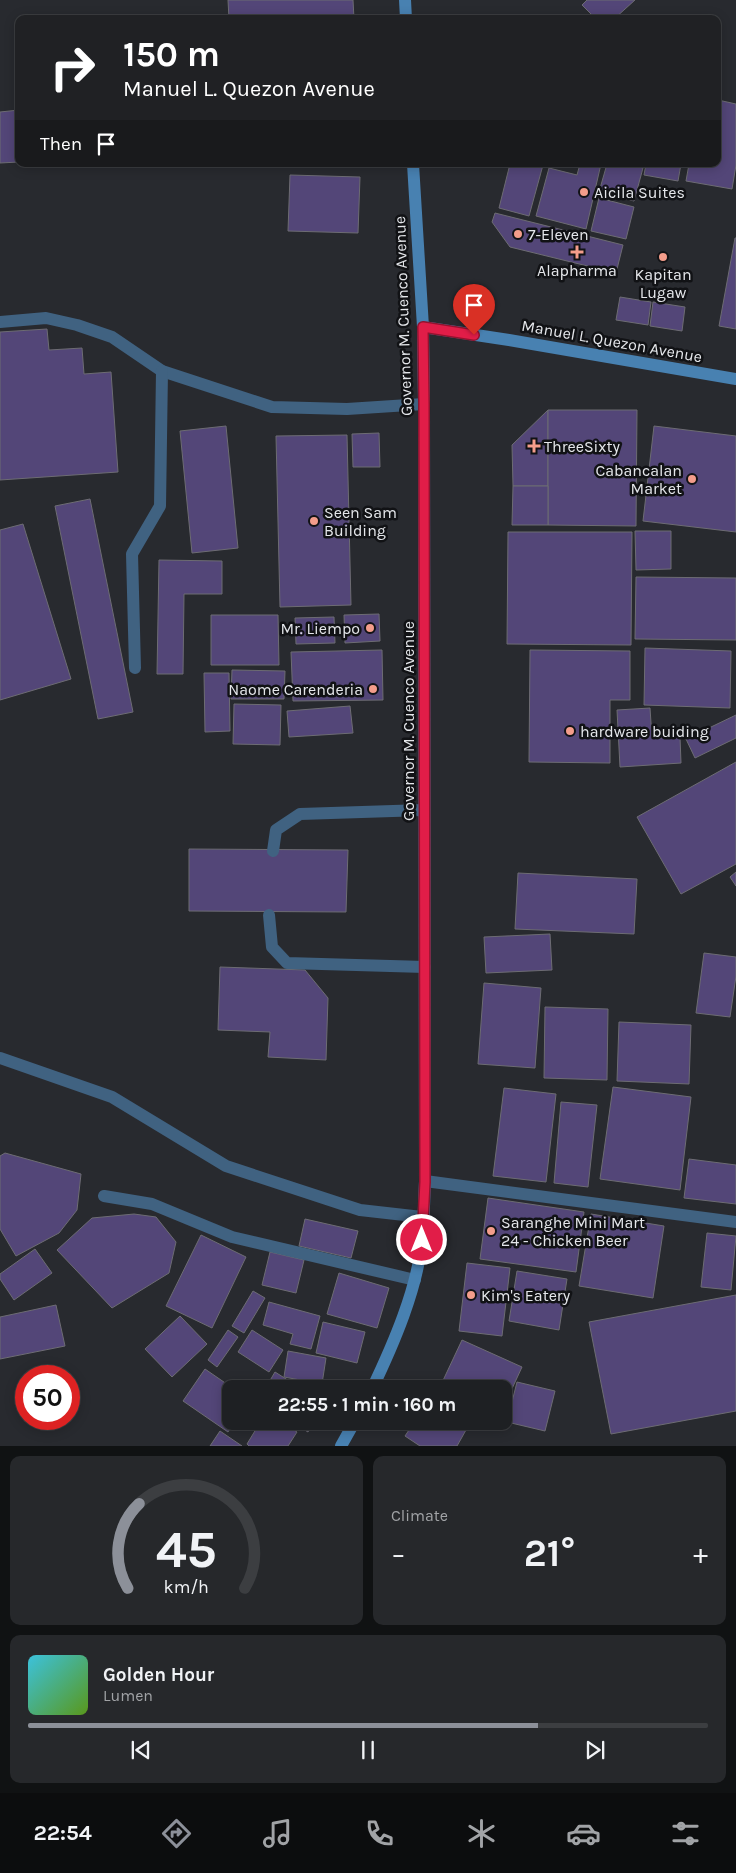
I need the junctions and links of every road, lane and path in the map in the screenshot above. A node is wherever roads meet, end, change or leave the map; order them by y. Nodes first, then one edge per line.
1 (405, 0) edge
2 (406, 15) edge
3 (413, 167) edge
4 (0, 322) edge
5 (423, 327) junction
6 (162, 371) junction
7 (736, 379) edge
8 (424, 404) junction
9 (135, 668) dead end
10 (424, 810) junction
11 (273, 851) dead end
12 (269, 914) dead end
13 (425, 967) junction
14 (0, 1058) edge
15 (425, 1182) junction
16 (104, 1196) dead end
17 (422, 1218) junction
18 (736, 1222) edge
19 (415, 1280) junction
20 (376, 1380) edge
21 (350, 1430) edge
22 (341, 1446) edge

1 - 2 main road
3 - 5 main road, Governor M. Cuenco Avenue
4 - 6 street
5 - 7 main road, Manuel L. Quezon Avenue
5 - 8 main road, Governor M. Cuenco Avenue
6 - 8 street
6 - 9 street
8 - 10 main road, Governor M. Cuenco Avenue
10 - 11 street
10 - 13 main road, Governor M. Cuenco Avenue
12 - 13 street
13 - 15 main road, Governor M. Cuenco Avenue
14 - 17 street
15 - 17 main road, Governor M. Cuenco Avenue
15 - 18 street
16 - 19 street
17 - 19 main road, Governor M. Cuenco Avenue
19 - 20 main road, Governor M. Cuenco Avenue
21 - 22 main road

